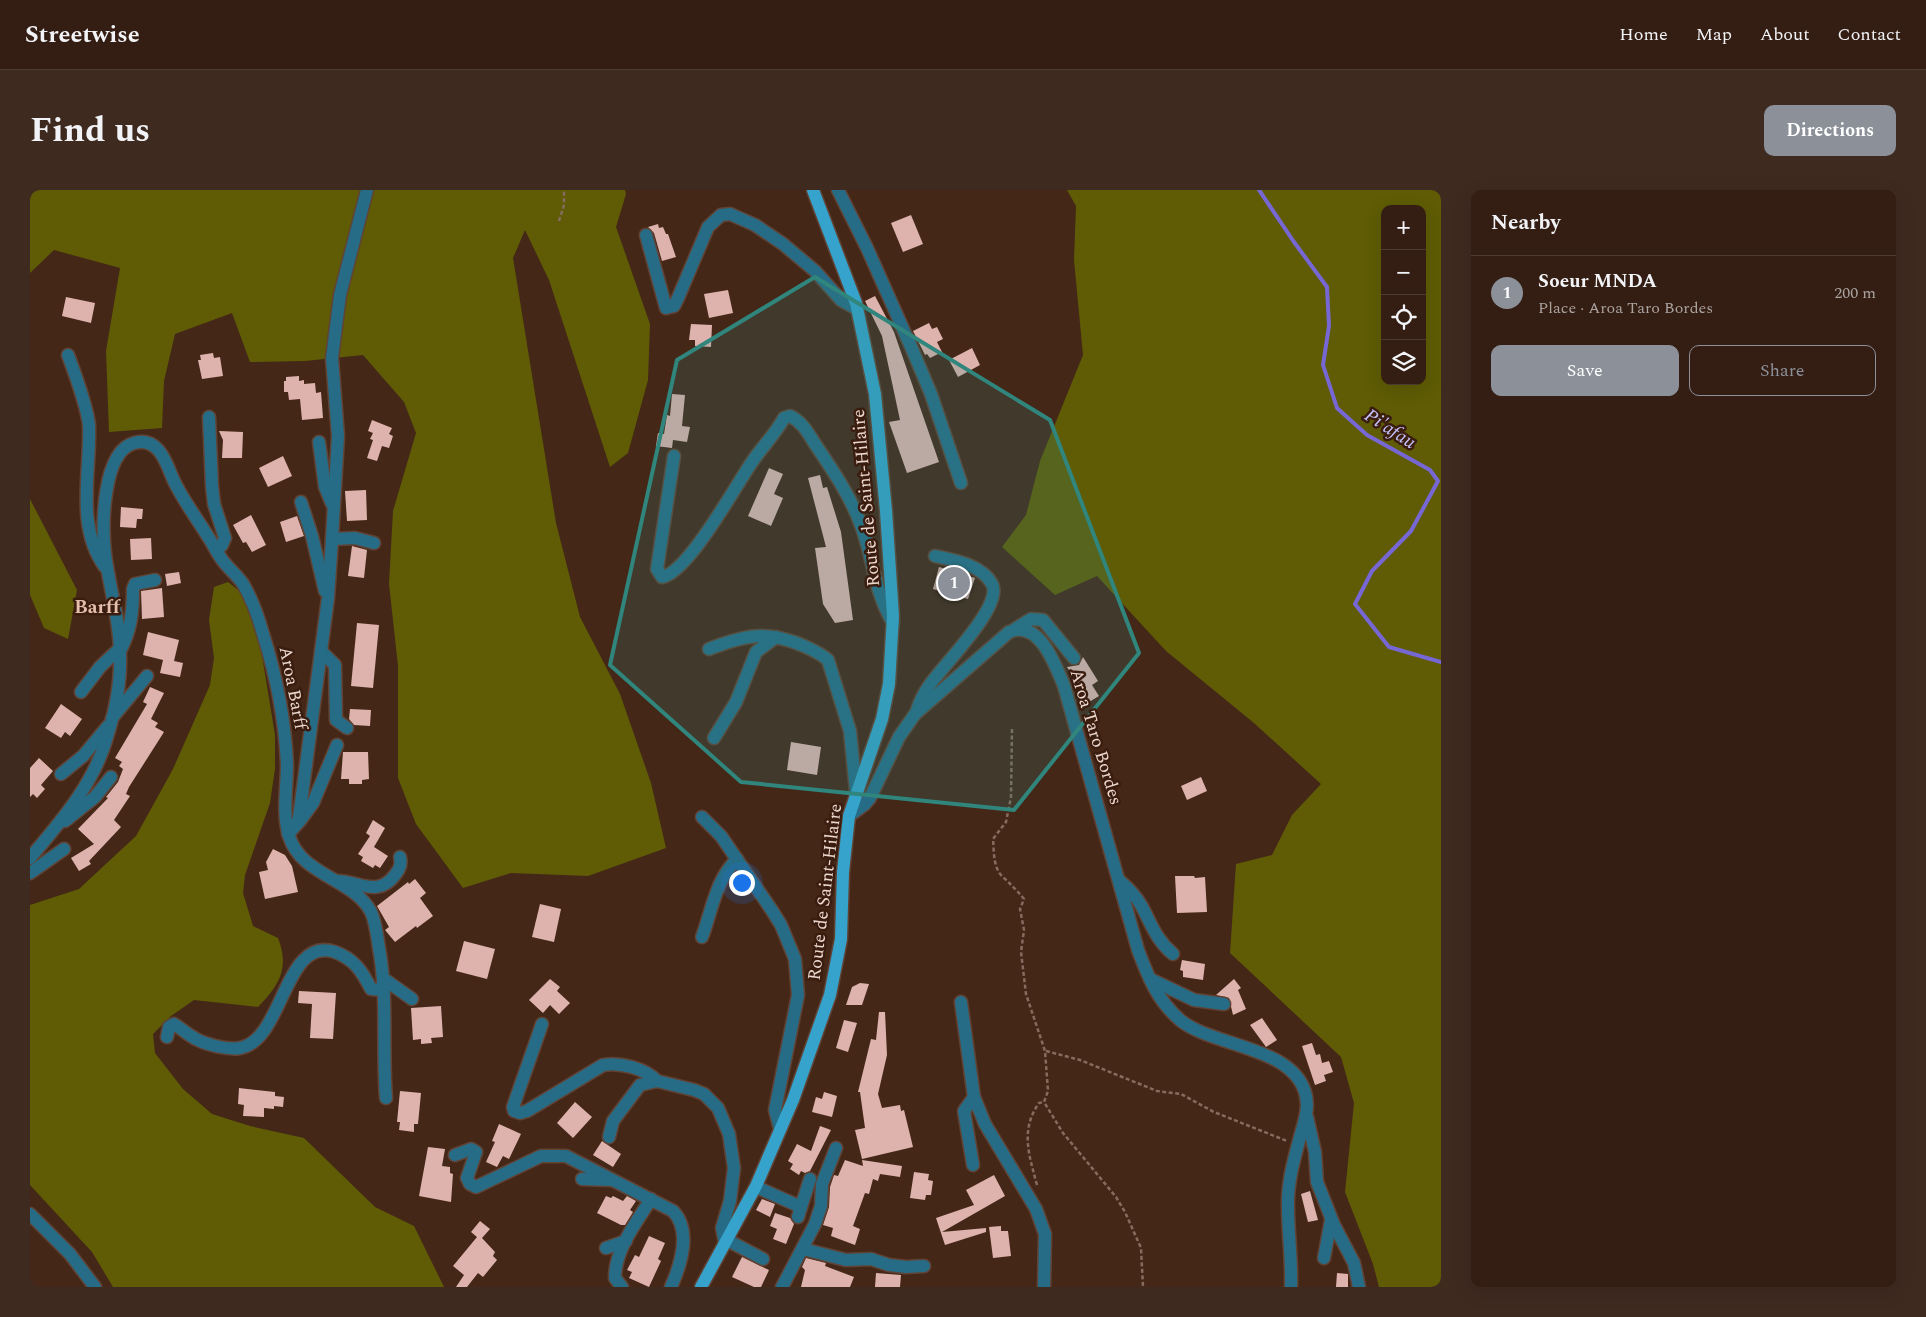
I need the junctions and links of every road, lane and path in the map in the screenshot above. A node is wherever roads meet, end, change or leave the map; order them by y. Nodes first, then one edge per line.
1 (367, 190) edge
2 (564, 190) edge
3 (813, 190) edge
4 (838, 190) edge
5 (559, 221) dead end
6 (646, 235) dead end
7 (857, 309) junction
8 (68, 355) dead end
9 (210, 417) dead end
10 (319, 442) dead end
11 (674, 456) dead end
12 (961, 483) dead end
13 (301, 502) dead end
14 (334, 506) junction
15 (332, 539) junction
16 (374, 543) dead end
17 (220, 556) junction
18 (935, 556) dead end
19 (109, 574) junction
20 (155, 580) dead end
21 (328, 598) junction
22 (893, 622) junction
23 (1011, 632) junction
24 (776, 637) junction
25 (709, 649) dead end
26 (120, 650) junction
27 (321, 651) junction
28 (1074, 658) dead end
29 (147, 676) dead end
30 (81, 692) dead end
31 (915, 714) junction
32 (111, 721) junction
33 (347, 728) dead end
34 (1012, 729) dead end
35 (714, 738) dead end
36 (337, 745) dead end
37 (61, 774) dead end
38 (111, 776) dead end
39 (856, 791) junction
40 (702, 816) dead end
41 (850, 816) junction
42 (58, 824) junction
43 (297, 824) junction
44 (288, 834) junction
45 (64, 850) dead end
46 (400, 857) dead end
47 (30, 858) edge
48 (737, 859) junction
49 (30, 874) edge
50 (1120, 881) junction
51 (334, 882) junction
52 (702, 937) dead end
53 (1173, 954) dead end
54 (1148, 978) junction
55 (384, 984) junction
56 (412, 999) dead end
57 (961, 1002) dead end
58 (1224, 1004) dead end
59 (542, 1024) dead end
60 (167, 1037) dead end
61 (1046, 1051) junction
62 (657, 1081) junction
63 (974, 1097) junction
64 (386, 1098) dead end
65 (1044, 1102) junction
66 (1306, 1112) junction
67 (780, 1129) junction
68 (609, 1137) dead end
69 (1298, 1146) junction
70 (836, 1148) dead end
71 (455, 1155) dead end
72 (973, 1165) dead end
73 (582, 1179) dead end
74 (810, 1179) dead end
75 (614, 1180) junction
76 (1037, 1186) dead end
77 (756, 1187) junction
78 (651, 1199) junction
79 (30, 1214) edge
80 (1331, 1220) junction
81 (626, 1241) junction
82 (726, 1242) junction
83 (606, 1248) dead end
84 (803, 1248) junction
85 (1324, 1258) dead end
86 (763, 1259) dead end
87 (924, 1266) dead end
88 (95, 1287) edge
89 (622, 1287) edge
90 (671, 1287) edge
91 (701, 1287) edge
92 (782, 1287) edge
93 (1044, 1287) edge
94 (1143, 1287) edge
95 (1291, 1287) edge
96 (1359, 1287) edge

1 - 14 street, Aroa Barff
2 - 5 path
3 - 7 main road, Route de Saint-Hilaire
4 - 12 street
6 - 7 street
7 - 22 main road, Route de Saint-Hilaire
8 - 19 street
9 - 17 street
10 - 14 street
11 - 22 street
13 - 21 street, Aroa Barff
14 - 15 street, Aroa Barff
15 - 16 street
15 - 21 street, Aroa Barff
17 - 19 street, Aroa Barff
17 - 44 street, Aroa Barff
18 - 31 street, Aroa Taro Bordes
19 - 26 street, Aroa Barff
20 - 26 street
21 - 27 street, Aroa Barff
22 - 39 main road, Route de Saint-Hilaire
23 - 28 street, Aroa Taro Bordes
23 - 31 street, Aroa Taro Bordes
23 - 50 street, Aroa Taro Bordes
24 - 25 street
24 - 35 street
24 - 39 street
26 - 30 street
26 - 32 street
27 - 33 street, Aroa Barff
27 - 43 street, Aroa Barff
29 - 32 street
31 - 41 street, Aroa Taro Bordes
32 - 37 street
32 - 42 street
34 - 61 path
36 - 43 street
38 - 42 street
39 - 41 main road, Route de Saint-Hilaire
40 - 48 street
41 - 67 main road, Route de Saint-Hilaire
42 - 47 street
43 - 44 street
44 - 51 street, Aroa Barff
45 - 49 street
46 - 51 street, Aroa Barff
48 - 52 street
48 - 67 street
50 - 53 street, Aroa Taro Bordes
50 - 54 street, Aroa Taro Bordes
51 - 55 street, Aroa Barff
54 - 58 street
54 - 66 street, Aroa Taro Bordes
55 - 56 street
55 - 60 street
55 - 64 street, Aroa Barff
57 - 63 street
59 - 62 street
61 - 65 path
61 - 69 path
62 - 68 street
62 - 82 street
63 - 72 street
63 - 93 street
65 - 76 path
65 - 94 path
66 - 69 street, Aroa Taro Bordes
66 - 80 street, Aroa Taro Bordes
67 - 77 main road, Route de Saint-Hilaire
69 - 95 street, Aroa Taro Bordes
70 - 84 street
71 - 75 street
73 - 75 street
74 - 77 street
75 - 78 street
77 - 82 main road, Route de Saint-Hilaire
78 - 81 street
78 - 90 street
79 - 88 street
80 - 85 street
80 - 96 street, Aroa Taro Bordes
81 - 83 street
81 - 89 street
82 - 86 street
82 - 91 main road, Route de Saint-Hilaire
84 - 87 street
84 - 92 street

